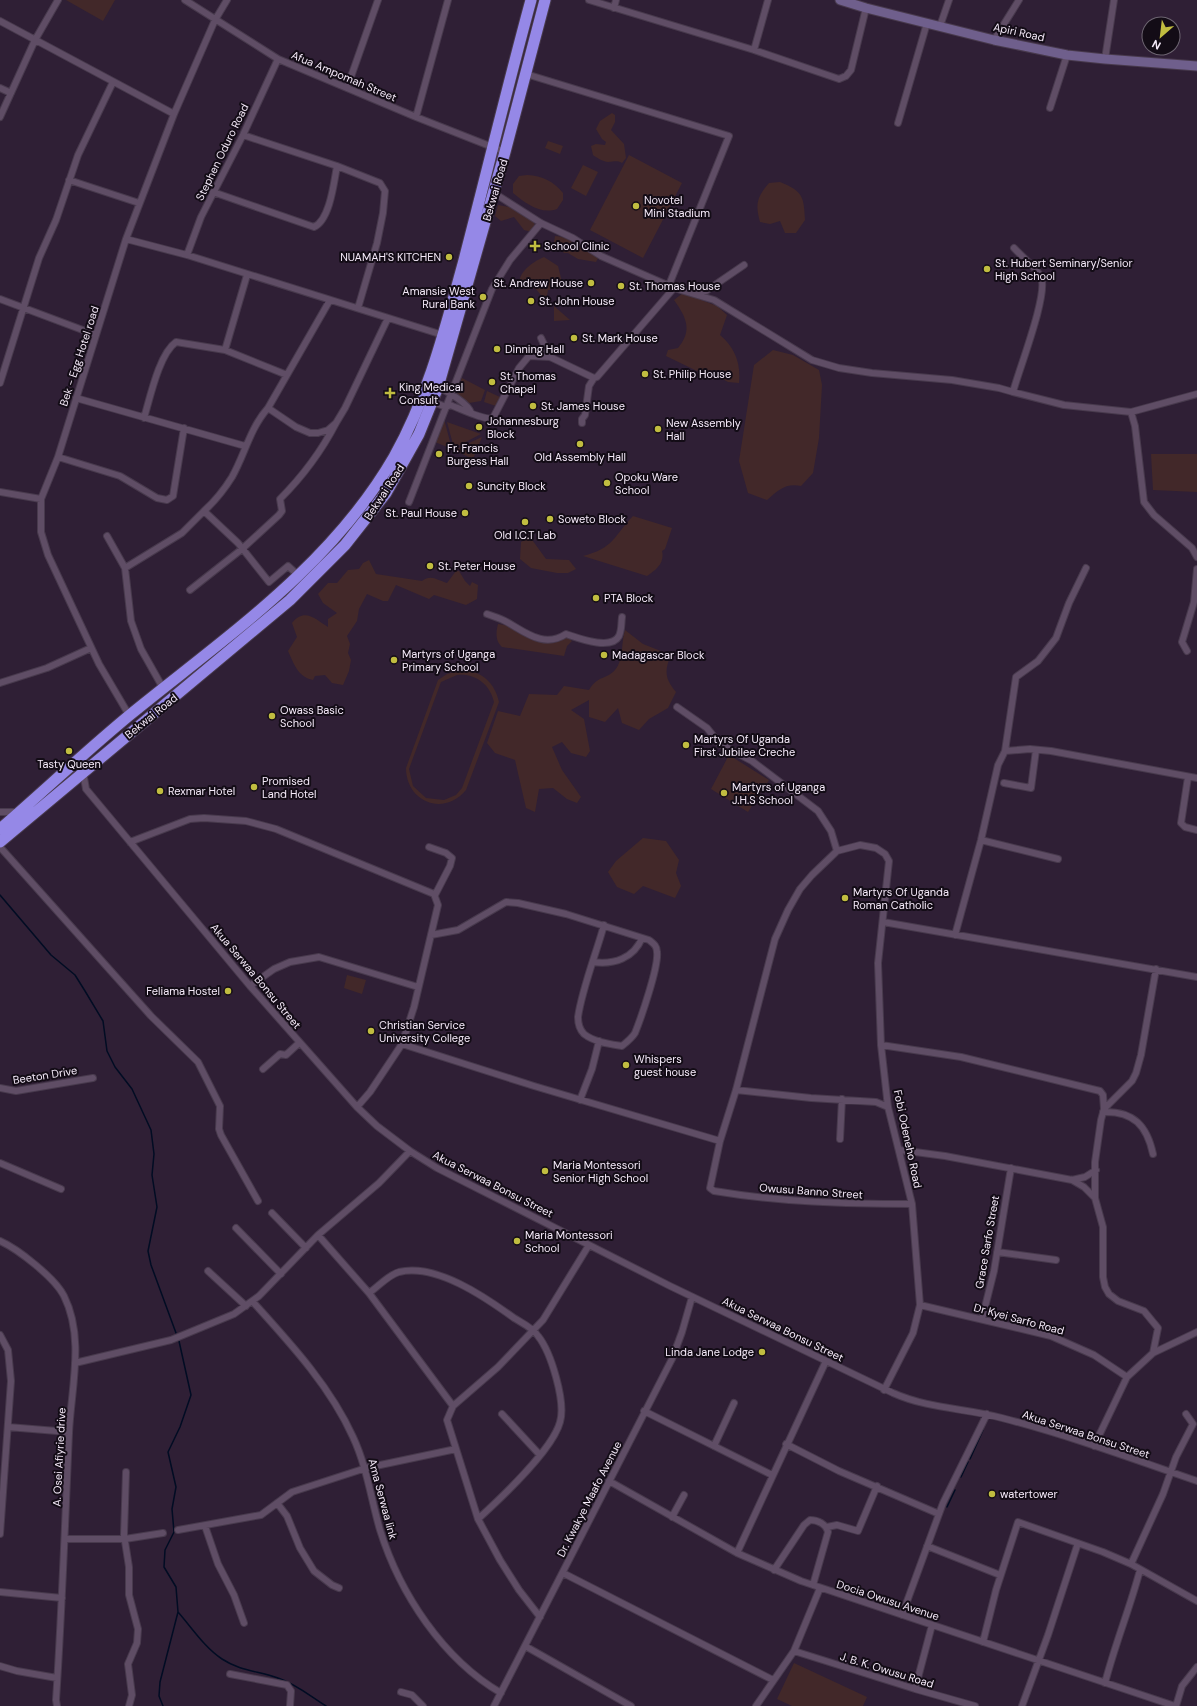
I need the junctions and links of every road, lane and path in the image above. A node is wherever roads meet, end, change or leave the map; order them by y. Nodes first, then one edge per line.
1 (58, 0) edge
2 (185, 0) edge
3 (227, 0) edge
4 (378, 0) edge
5 (448, 0) edge
6 (531, 0) edge
7 (546, 0) edge
8 (589, 0) edge
9 (616, 0) edge
10 (768, 0) edge
11 (840, 0) edge
12 (949, 0) edge
13 (1020, 0) edge
14 (1114, 0) edge
15 (614, 8) junction
16 (866, 8) junction
17 (527, 16) junction
18 (216, 20) junction
19 (541, 20) junction
20 (0, 21) edge
21 (928, 23) junction
22 (940, 26) junction
23 (35, 40) junction
24 (994, 40) junction
25 (754, 50) junction
26 (1067, 54) junction
27 (278, 59) junction
28 (1105, 59) junction
29 (1197, 66) edge
30 (526, 74) junction
31 (113, 82) junction
32 (0, 88) edge
33 (347, 88) junction
34 (11, 93) junction
35 (1050, 108) dead end
36 (174, 114) junction
37 (0, 117) edge
38 (416, 117) junction
39 (898, 123) dead end
40 (242, 135) junction
41 (494, 148) junction
42 (506, 152) junction
43 (337, 166) junction
44 (69, 180) junction
45 (213, 192) junction
46 (494, 193) junction
47 (139, 203) junction
48 (541, 223) junction
49 (126, 239) junction
50 (1014, 248) dead end
51 (187, 256) junction
52 (744, 265) dead end
53 (247, 275) junction
54 (672, 287) junction
55 (696, 294) junction
56 (0, 299) edge
57 (330, 300) junction
58 (22, 308) junction
59 (358, 308) junction
60 (388, 318) junction
61 (96, 335) junction
62 (448, 337) junction
63 (540, 338) dead end
64 (224, 350) junction
65 (550, 357) junction
66 (3, 364) edge
67 (287, 375) junction
68 (594, 378) junction
69 (0, 383) edge
70 (438, 387) junction
71 (1012, 392) junction
72 (451, 393) junction
73 (1197, 394) edge
74 (76, 398) junction
75 (433, 402) junction
76 (446, 407) junction
77 (268, 408) junction
78 (1131, 412) junction
79 (471, 413) junction
80 (144, 418) junction
81 (582, 423) dead end
82 (336, 424) junction
83 (184, 428) junction
84 (245, 446) junction
85 (58, 457) junction
86 (0, 492) edge
87 (41, 499) junction
88 (409, 502) dead end
89 (204, 511) junction
90 (107, 536) dead end
91 (242, 549) junction
92 (1197, 557) edge
93 (125, 568) junction
94 (1086, 568) dead end
95 (1197, 569) edge
96 (299, 576) junction
97 (190, 590) dead end
98 (487, 614) dead end
99 (622, 617) dead end
100 (91, 648) junction
101 (1187, 651) dead end
102 (175, 679) junction
103 (0, 683) edge
104 (164, 688) junction
105 (183, 689) junction
106 (677, 707) dead end
107 (129, 715) junction
108 (1036, 750) junction
109 (1005, 751) junction
110 (83, 771) junction
111 (1188, 777) junction
112 (1197, 778) edge
113 (69, 783) junction
114 (1004, 783) dead end
115 (86, 789) junction
116 (0, 812) edge
117 (20, 812) junction
118 (0, 829) edge
119 (1197, 830) edge
120 (981, 840) junction
121 (0, 842) edge
122 (130, 842) junction
123 (0, 847) edge
124 (429, 847) dead end
125 (837, 851) junction
126 (1058, 859) dead end
127 (435, 895) junction
128 (883, 922) junction
129 (604, 925) junction
130 (431, 935) junction
131 (955, 935) junction
132 (642, 938) junction
133 (593, 962) junction
134 (1156, 969) junction
135 (1197, 977) edge
136 (250, 986) junction
137 (418, 987) junction
138 (599, 1041) junction
139 (299, 1043) junction
140 (402, 1044) junction
141 (881, 1045) junction
142 (263, 1069) dead end
143 (93, 1078) dead end
144 (0, 1088) edge
145 (736, 1090) junction
146 (887, 1092) junction
147 (842, 1099) junction
148 (580, 1100) junction
149 (876, 1102) junction
150 (357, 1107) junction
151 (888, 1107) junction
152 (1104, 1110) junction
153 (840, 1139) dead end
154 (720, 1141) junction
155 (900, 1150) junction
156 (410, 1151) junction
157 (1153, 1154) dead end
158 (0, 1163) edge
159 (1011, 1168) junction
160 (1096, 1170) junction
161 (1072, 1180) junction
162 (61, 1189) dead end
163 (1095, 1198) junction
164 (258, 1201) dead end
165 (912, 1204) junction
166 (272, 1213) dead end
167 (236, 1228) dead end
168 (318, 1235) junction
169 (0, 1242) edge
170 (589, 1245) junction
171 (306, 1248) junction
172 (997, 1252) junction
173 (1056, 1260) dead end
174 (208, 1270) dead end
175 (281, 1274) junction
176 (369, 1294) junction
177 (692, 1297) junction
178 (253, 1302) junction
179 (246, 1306) junction
180 (920, 1306) junction
181 (982, 1319) junction
182 (534, 1331) junction
183 (1197, 1332) edge
184 (0, 1335) edge
185 (1153, 1352) junction
186 (826, 1360) junction
187 (75, 1363) junction
188 (1127, 1377) junction
189 (884, 1390) junction
190 (734, 1403) dead end
191 (453, 1406) junction
192 (644, 1411) junction
193 (502, 1414) dead end
194 (987, 1414) junction
195 (1186, 1414) dead end
196 (8, 1427) junction
197 (69, 1432) junction
198 (786, 1444) junction
199 (714, 1446) junction
200 (1094, 1446) junction
201 (456, 1449) junction
202 (540, 1454) junction
203 (366, 1468) junction
204 (126, 1472) dead end
205 (1172, 1472) junction
206 (772, 1475) junction
207 (609, 1481) junction
208 (1197, 1481) edge
209 (877, 1486) junction
210 (684, 1495) dead end
211 (277, 1503) junction
212 (939, 1514) junction
213 (1, 1517) edge
214 (672, 1517) junction
215 (478, 1519) junction
216 (205, 1526) junction
217 (827, 1528) junction
218 (178, 1530) dead end
219 (163, 1533) dead end
220 (0, 1534) edge
221 (65, 1539) junction
222 (125, 1539) junction
223 (1078, 1543) junction
224 (927, 1546) junction
225 (737, 1553) junction
226 (1131, 1564) junction
227 (774, 1570) junction
228 (1140, 1570) junction
229 (563, 1573) junction
230 (1000, 1575) junction
231 (813, 1585) junction
232 (339, 1588) dead end
233 (820, 1588) junction
234 (0, 1592) edge
235 (62, 1598) junction
236 (1197, 1601) edge
237 (902, 1615) junction
238 (540, 1617) junction
239 (244, 1623) dead end
240 (932, 1625) junction
241 (983, 1642) junction
242 (525, 1646) junction
243 (794, 1651) junction
244 (1039, 1661) junction
245 (0, 1666) edge
246 (1197, 1667) edge
247 (230, 1674) dead end
248 (57, 1678) junction
249 (772, 1680) junction
250 (1105, 1683) junction
251 (915, 1689) junction
252 (401, 1692) dead end
253 (502, 1693) junction
254 (948, 1699) junction
255 (57, 1706) edge
256 (129, 1706) edge
257 (290, 1706) edge
258 (423, 1706) edge
259 (494, 1706) edge
260 (631, 1706) edge
261 (756, 1706) edge
262 (946, 1706) edge
263 (975, 1706) edge
264 (1022, 1706) edge
265 (1175, 1706) edge

1 - 23 street
2 - 18 street, Afua Ampomah Street
3 - 18 street, Bek - Egg Hotel road
4 - 33 street
5 - 38 street
6 - 17 highway, Bekwai Road
7 - 19 highway, Bekwai Road
8 - 15 street
9 - 15 street
10 - 25 street
11 - 16 street, Apiri Road
12 - 22 street
13 - 24 street
14 - 28 street
15 - 25 street
16 - 21 street, Apiri Road
16 - 25 street
17 - 19 highway
17 - 41 highway, Bekwai Road
18 - 27 street, Afua Ampomah Street
18 - 36 street, Bek - Egg Hotel road
19 - 30 highway, Bekwai Road
20 - 23 street
21 - 22 street, Apiri Road
21 - 39 street
22 - 24 street, Apiri Road
23 - 31 street
23 - 34 street
24 - 26 street, Apiri Road
26 - 28 street, Apiri Road
26 - 35 street
27 - 33 street, Afua Ampomah Street
27 - 40 street, Stephen Oduro Road
28 - 29 street, Apiri Road
30 - 42 highway, Bekwai Road
30 - 54 street
31 - 36 street
31 - 44 street
32 - 34 street
33 - 38 street, Afua Ampomah Street
34 - 37 street
36 - 47 street, Bek - Egg Hotel road
38 - 41 street, Afua Ampomah Street
40 - 43 street
40 - 45 street, Stephen Oduro Road
41 - 42 street, Afua Ampomah Street
41 - 62 highway, Bekwai Road
42 - 46 highway, Bekwai Road
43 - 45 street
43 - 59 street
44 - 47 street
44 - 58 street
45 - 51 street, Stephen Oduro Road
46 - 48 street
46 - 62 highway, Bekwai Road
47 - 49 street, Bek - Egg Hotel road
48 - 54 street
48 - 72 street
49 - 51 street
49 - 61 street, Bek - Egg Hotel road
50 - 71 street
51 - 53 street
52 - 55 street
53 - 57 street
53 - 64 street
54 - 55 street
54 - 68 street
55 - 71 street
56 - 58 street
57 - 59 street
57 - 67 street
58 - 61 street
58 - 66 street
59 - 60 street
60 - 62 street
60 - 82 street
61 - 74 street, Bek - Egg Hotel road
62 - 70 highway, Bekwai Road
62 - 96 highway, Bekwai Road
63 - 65 street
64 - 67 street
64 - 80 street
65 - 68 street
65 - 79 street
66 - 69 street
67 - 77 street
68 - 81 street
70 - 72 street
70 - 75 highway, Bekwai Road
71 - 78 street
72 - 76 street
72 - 79 street
73 - 78 street
74 - 80 street
74 - 85 street, Bek - Egg Hotel road
75 - 76 street
75 - 105 highway, Bekwai Road
76 - 79 street
76 - 88 street
77 - 82 street
77 - 84 street
78 - 92 street
80 - 83 street
82 - 91 street
83 - 84 street
83 - 85 street
84 - 89 street
85 - 87 street, Bek - Egg Hotel road
86 - 87 street
87 - 100 street, Bek - Egg Hotel road
89 - 91 street
89 - 93 street
90 - 93 street
91 - 96 street
91 - 97 street
93 - 104 street
94 - 109 street
95 - 101 street
96 - 102 highway, Bekwai Road
98 - 99 street
100 - 103 street
100 - 107 street, Bek - Egg Hotel road
102 - 104 highway, Bekwai Road
102 - 105 highway
104 - 107 highway, Bekwai Road
105 - 110 highway, Bekwai Road
106 - 125 street
107 - 117 highway, Bekwai Road
108 - 109 street
108 - 111 street
108 - 114 street
109 - 120 street
110 - 113 highway, Bekwai Road
110 - 115 street
111 - 112 street
111 - 119 street
113 - 115 street
113 - 121 highway, Bekwai Road
115 - 122 street, Akua Serwaa Bonsu Street
116 - 117 street
117 - 118 highway, Bekwai Road
120 - 126 street
120 - 131 street
122 - 127 street
122 - 136 street, Akua Serwaa Bonsu Street
123 - 164 street
124 - 127 street
125 - 128 street, Fobi Odeneho Road
125 - 145 street
127 - 130 street
128 - 131 street
128 - 141 street, Fobi Odeneho Road
129 - 130 street
129 - 132 street
129 - 133 street
130 - 137 street
131 - 134 street
132 - 133 street
132 - 138 street
133 - 138 street
134 - 135 street
134 - 152 street
136 - 137 street
136 - 139 street, Akua Serwaa Bonsu Street
137 - 140 street
138 - 148 street
139 - 142 street
139 - 150 street, Akua Serwaa Bonsu Street
140 - 148 street
140 - 150 street
141 - 146 street, Fobi Odeneho Road
141 - 152 street
143 - 144 street, Beeton Drive
145 - 147 street
145 - 154 street
146 - 149 street
146 - 151 street, Fobi Odeneho Road
147 - 149 street
147 - 153 street
148 - 154 street
149 - 151 street
150 - 156 street, Akua Serwaa Bonsu Street
151 - 155 street, Fobi Odeneho Road
152 - 157 street
152 - 160 street
154 - 165 street, Owusu Banno Street
155 - 159 street
155 - 165 street, Fobi Odeneho Road
156 - 168 street
156 - 170 street, Akua Serwaa Bonsu Street
158 - 162 street
159 - 161 street
159 - 172 street, Grace Sarfo Street
160 - 161 street
160 - 163 street
161 - 163 street
163 - 185 street
165 - 180 street, Fobi Odeneho Road
166 - 171 street
167 - 175 street
168 - 171 street
168 - 176 street
169 - 187 street, A. Osei Afiyrie drive
170 - 177 street, Akua Serwaa Bonsu Street
170 - 182 street
171 - 175 street
172 - 173 street
172 - 181 street, Grace Sarfo Street
174 - 179 street
175 - 178 street
176 - 182 street
176 - 191 street
177 - 186 street, Akua Serwaa Bonsu Street
177 - 192 street, Dr. Kwakye Maafo Avenue
178 - 179 street
178 - 203 street, Ama Serwaa link
179 - 187 street
180 - 181 street, Dr Kyei Sarfo Road
180 - 189 street, Fobi Odeneho Road
181 - 188 street, Dr Kyei Sarfo Road
182 - 191 street
182 - 202 street
183 - 185 street
184 - 196 street
185 - 188 street
186 - 189 street, Akua Serwaa Bonsu Street
186 - 198 street
187 - 197 street, A. Osei Afiyrie drive
188 - 200 street
189 - 194 street, Akua Serwaa Bonsu Street
190 - 199 street
191 - 201 street
192 - 199 street
192 - 207 street, Dr. Kwakye Maafo Avenue
193 - 202 street
194 - 200 street, Akua Serwaa Bonsu Street
194 - 212 street
195 - 205 street
196 - 197 street
196 - 213 street
197 - 221 street, A. Osei Afiyrie drive
198 - 206 street
198 - 209 street
199 - 206 street
200 - 205 street, Akua Serwaa Bonsu Street
201 - 203 street
201 - 215 street
202 - 215 street
203 - 211 street
203 - 253 street, Ama Serwaa link
204 - 222 street
205 - 208 street, Akua Serwaa Bonsu Street
205 - 226 street
206 - 225 street
207 - 214 street, Docia Owusu Avenue
207 - 229 street, Dr. Kwakye Maafo Avenue
209 - 212 street
209 - 217 street
210 - 214 street
211 - 216 street
211 - 232 street
212 - 224 street
213 - 220 street
214 - 225 street, Docia Owusu Avenue
215 - 238 street
216 - 218 street
216 - 239 street
217 - 227 street
217 - 231 street
219 - 222 street
221 - 222 street
221 - 235 street, A. Osei Afiyrie drive
222 - 256 street
223 - 226 street
223 - 230 street
223 - 244 street
224 - 230 street
224 - 237 street
225 - 227 street, Docia Owusu Avenue
226 - 228 street
227 - 231 street, Docia Owusu Avenue
228 - 236 street
228 - 250 street
229 - 238 street, Dr. Kwakye Maafo Avenue
229 - 249 street
230 - 241 street
231 - 233 street, Docia Owusu Avenue
233 - 237 street, Docia Owusu Avenue
233 - 243 street
234 - 235 street
235 - 248 street, A. Osei Afiyrie drive
237 - 240 street, Docia Owusu Avenue
238 - 242 street, Dr. Kwakye Maafo Avenue
240 - 241 street, Docia Owusu Avenue
240 - 251 street
241 - 244 street, Docia Owusu Avenue
242 - 253 street, Dr. Kwakye Maafo Avenue
242 - 260 street
243 - 249 street
243 - 251 street, J. B. K. Owusu Road
244 - 250 street, Docia Owusu Avenue
244 - 264 street
245 - 248 street
246 - 265 street
247 - 257 street
248 - 255 street, A. Osei Afiyrie drive
249 - 261 street
250 - 265 street, Docia Owusu Avenue
251 - 254 street, J. B. K. Owusu Road
252 - 258 street
253 - 259 street, Dr. Kwakye Maafo Avenue
254 - 262 street
254 - 263 street, J. B. K. Owusu Road

